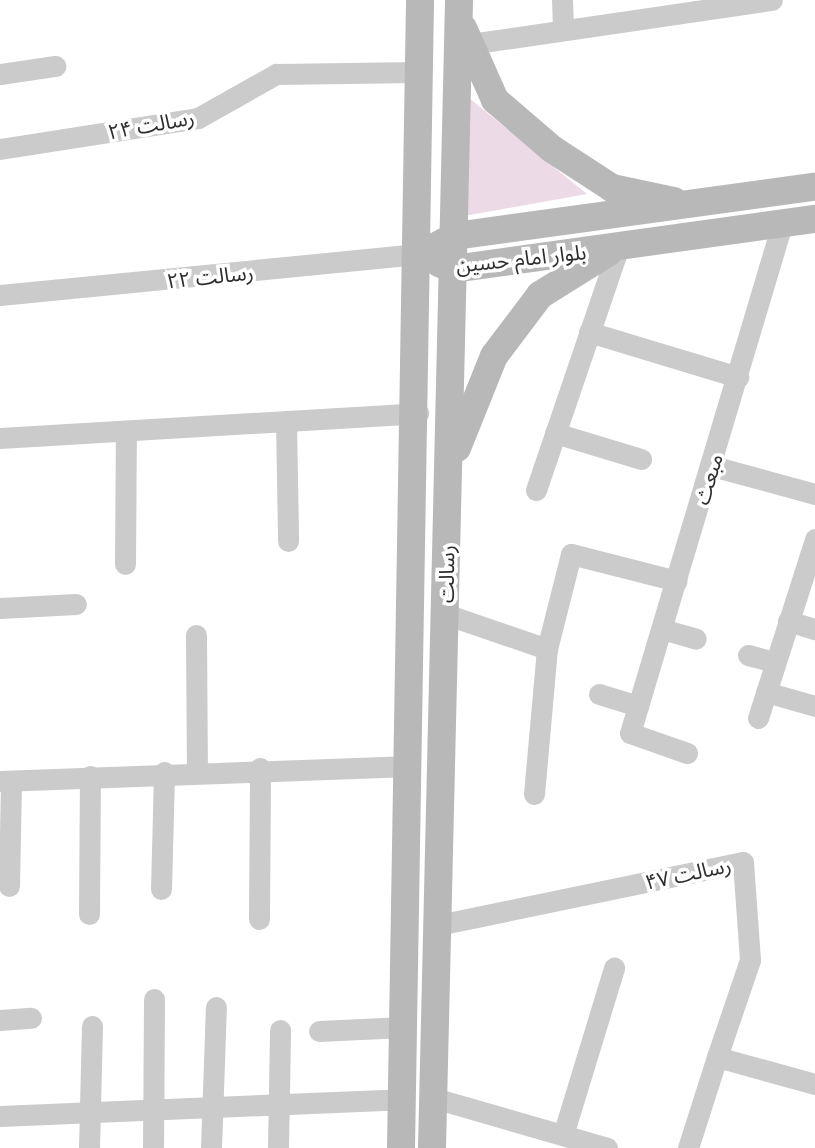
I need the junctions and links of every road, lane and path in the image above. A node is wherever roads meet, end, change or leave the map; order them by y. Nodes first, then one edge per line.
1 (420, 0) edge
2 (562, 0) edge
3 (772, 0) edge
4 (462, 21) edge
5 (563, 30) junction
6 (55, 66) dead end
7 (418, 72) junction
8 (0, 74) edge
9 (0, 149) edge
10 (815, 187) edge
11 (693, 205) junction
12 (815, 219) edge
13 (782, 224) junction
14 (455, 236) junction
15 (618, 246) junction
16 (420, 254) junction
17 (453, 269) junction
18 (0, 295) edge
19 (589, 332) junction
20 (738, 377) junction
21 (418, 413) junction
22 (286, 421) junction
23 (126, 432) junction
24 (555, 433) junction
25 (0, 438) edge
26 (641, 459) dead end
27 (712, 466) junction
28 (448, 474) junction
29 (536, 490) dead end
30 (815, 494) edge
31 (815, 539) edge
32 (288, 541) dead end
33 (125, 564) dead end
34 (677, 581) junction
35 (76, 604) dead end
36 (0, 608) edge
37 (445, 614) junction
38 (788, 621) junction
39 (663, 629) junction
40 (815, 629) edge
41 (196, 635) dead end
42 (696, 639) dead end
43 (547, 649) junction
44 (748, 655) dead end
45 (775, 662) junction
46 (766, 692) junction
47 (599, 694) dead end
48 (638, 706) junction
49 (815, 706) edge
50 (758, 718) dead end
51 (687, 753) dead end
52 (410, 766) junction
53 (260, 768) junction
54 (164, 772) junction
55 (197, 772) junction
56 (90, 776) junction
57 (5, 781) edge
58 (534, 794) dead end
59 (9, 886) dead end
60 (161, 889) dead end
61 (89, 914) dead end
62 (258, 919) dead end
63 (438, 925) junction
64 (614, 968) dead end
65 (154, 999) dead end
66 (216, 1007) dead end
67 (31, 1018) dead end
68 (0, 1020) edge
69 (92, 1026) dead end
70 (404, 1027) junction
71 (280, 1030) dead end
72 (319, 1031) dead end
73 (717, 1057) junction
74 (815, 1084) edge
75 (433, 1098) junction
76 (402, 1099) junction
77 (278, 1107) junction
78 (212, 1108) junction
79 (154, 1110) junction
80 (91, 1111) junction
81 (0, 1116) edge
82 (563, 1135) junction
83 (89, 1148) edge
84 (153, 1148) edge
85 (211, 1148) edge
86 (278, 1148) edge
87 (401, 1148) edge
88 (432, 1148) edge
89 (607, 1148) edge
90 (688, 1148) edge

1 - 7 main road, رسالت
2 - 5 street
3 - 5 street
4 - 5 street
4 - 11 main road
4 - 14 main road, رسالت
6 - 8 street
7 - 9 street, رسالت ۲۴
7 - 16 main road, رسالت
10 - 11 main road, بلوار امام حسین
11 - 14 main road, بلوار امام حسین
12 - 13 main road, بلوار امام حسین
13 - 15 main road, بلوار امام حسین
13 - 20 street, مبعث
14 - 16 main road, بلوار امام حسین
14 - 17 main road, رسالت
15 - 17 main road, بلوار امام حسین
15 - 19 street
15 - 28 main road
16 - 17 main road, بلوار امام حسین
16 - 18 street, رسالت ۲۲
16 - 21 main road, رسالت
17 - 28 main road, رسالت
19 - 20 street
19 - 24 street
20 - 27 street, مبعث
21 - 22 street
21 - 52 main road, رسالت
22 - 23 street
22 - 32 street
23 - 25 street
23 - 33 street
24 - 26 street
24 - 29 street
27 - 30 street
27 - 34 street, مبعث
28 - 37 main road, رسالت
31 - 38 street
34 - 39 street, مبعث
34 - 43 street
35 - 36 street
37 - 43 street
37 - 63 main road, رسالت
38 - 40 street
38 - 45 street
39 - 42 street
39 - 48 street, مبعث
41 - 55 street
43 - 58 street
44 - 45 street
45 - 46 street
46 - 49 street
46 - 50 street
47 - 48 street
48 - 51 street, مبعث
52 - 53 street
52 - 70 main road, رسالت
53 - 55 street
53 - 62 street
54 - 55 street
54 - 56 street
54 - 60 street
56 - 57 street
56 - 61 street
57 - 59 street
63 - 73 street, رسالت ۴۷
63 - 75 main road, رسالت
64 - 82 street
65 - 79 street
66 - 78 street
67 - 68 street
69 - 80 street
70 - 72 street
70 - 76 main road, رسالت
71 - 77 street
73 - 74 street
73 - 90 street
75 - 82 street
75 - 88 main road, رسالت
76 - 77 street
76 - 87 main road, رسالت
77 - 78 street
77 - 86 street
78 - 79 street
78 - 85 street
79 - 80 street
79 - 84 street
80 - 81 street
80 - 83 street
82 - 89 street

